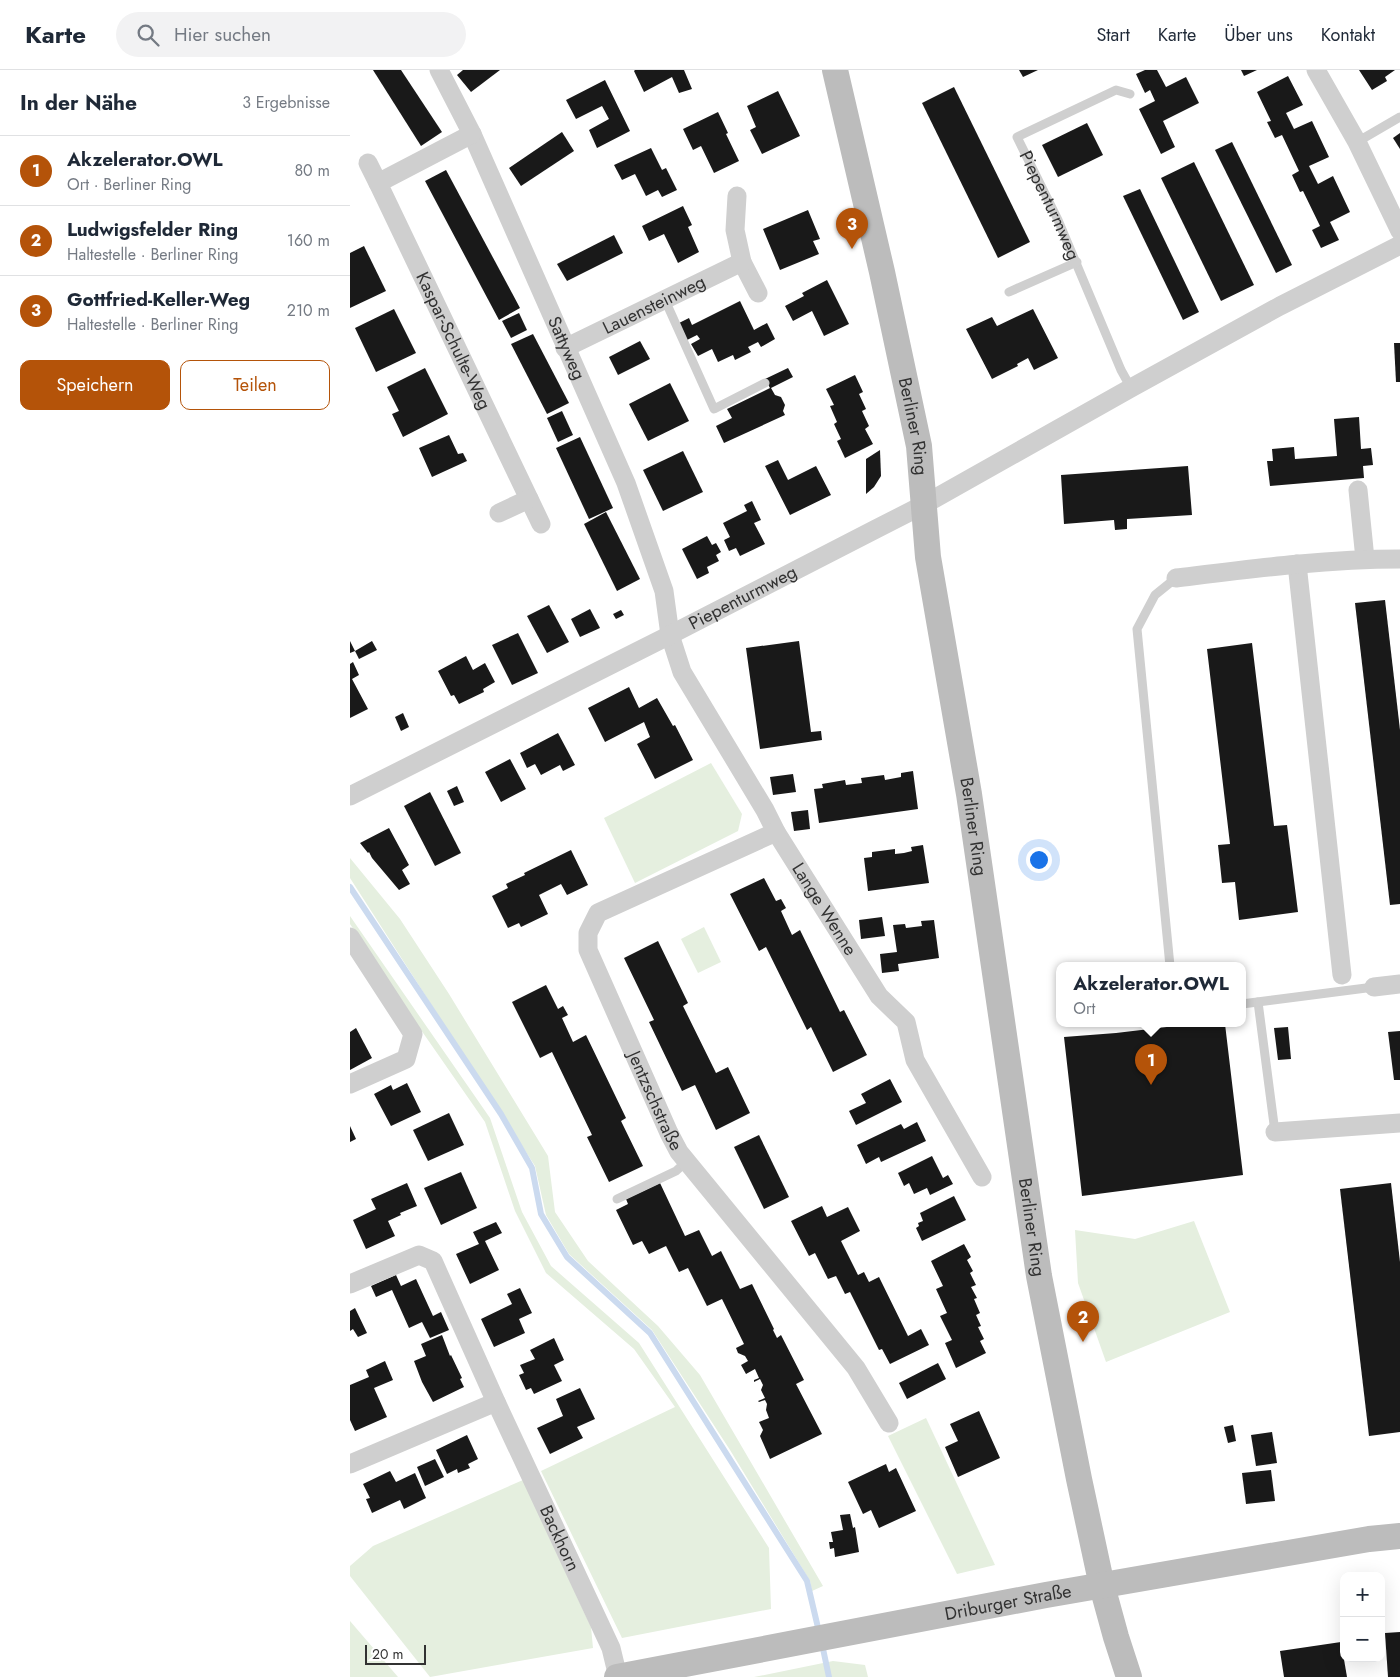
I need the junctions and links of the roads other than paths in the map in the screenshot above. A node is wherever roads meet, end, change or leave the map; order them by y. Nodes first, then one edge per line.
1 (439, 70) edge
2 (834, 70) edge
3 (1316, 70) edge
4 (1130, 94) dead end
5 (1400, 117) edge
6 (472, 134) junction
7 (1357, 142) junction
8 (368, 163) dead end
9 (378, 183) junction
10 (737, 196) dead end
11 (1400, 231) edge
12 (1400, 244) edge
13 (742, 262) junction
14 (1076, 262) junction
15 (1009, 292) dead end
16 (758, 293) dead end
17 (665, 300) junction
18 (566, 348) junction
19 (765, 384) dead end
20 (1131, 388) junction
21 (1358, 490) dead end
22 (529, 499) junction
23 (924, 504) junction
24 (499, 513) dead end
25 (541, 524) dead end
26 (1365, 559) junction
27 (1400, 559) edge
28 (1297, 564) junction
29 (1176, 578) joint
30 (670, 635) junction
31 (350, 796) edge
32 (776, 832) junction
33 (350, 937) edge
34 (1170, 962) edge
35 (1342, 975) dead end
36 (1400, 984) edge
37 (1374, 987) joint
38 (1258, 1002) junction
39 (1246, 1004) edge
40 (350, 1084) edge
41 (1400, 1123) edge
42 (1275, 1132) joint
43 (687, 1161) junction
44 (982, 1177) dead end
45 (617, 1199) dead end
46 (350, 1284) edge
47 (496, 1402) junction
48 (889, 1423) dead end
49 (350, 1464) edge
50 (1400, 1536) edge
51 (1102, 1586) junction
52 (618, 1677) edge
53 (1130, 1677) edge

1 - 6 street, Sattyweg
2 - 23 main road, Berliner Ring
3 - 7 street
4 - 14 lane, Piepenturmweg
5 - 7 lane
6 - 9 street
6 - 18 street, Sattyweg
7 - 11 street
8 - 9 street, Kaspar-Schulte-Weg
9 - 22 street, Kaspar-Schulte-Weg
10 - 13 street
12 - 20 street, Piepenturmweg
13 - 16 street
13 - 17 street, Lauensteinweg
14 - 15 lane
14 - 20 lane, Piepenturmweg
17 - 18 street, Lauensteinweg
17 - 19 lane
18 - 30 street, Sattyweg
20 - 23 street, Piepenturmweg
21 - 26 street
22 - 24 street
22 - 25 street, Kaspar-Schulte-Weg
23 - 30 street, Piepenturmweg
23 - 51 main road, Berliner Ring
26 - 27 street
26 - 28 street
28 - 29 street
28 - 35 street
29 - 34 lane
30 - 31 street, Piepenturmweg
30 - 32 street, Lange Wenne
32 - 43 street, Jentzschstraße
32 - 44 street, Lange Wenne
33 - 40 street
36 - 37 street
37 - 38 lane
38 - 39 lane
38 - 42 lane
41 - 42 street
43 - 45 lane
43 - 48 street, Jentzschstraße
46 - 47 street, Backhorn
47 - 49 street
47 - 52 street, Backhorn
50 - 51 main road, Driburger Straße
51 - 52 main road, Driburger Straße
51 - 53 main road, Berliner Ring

